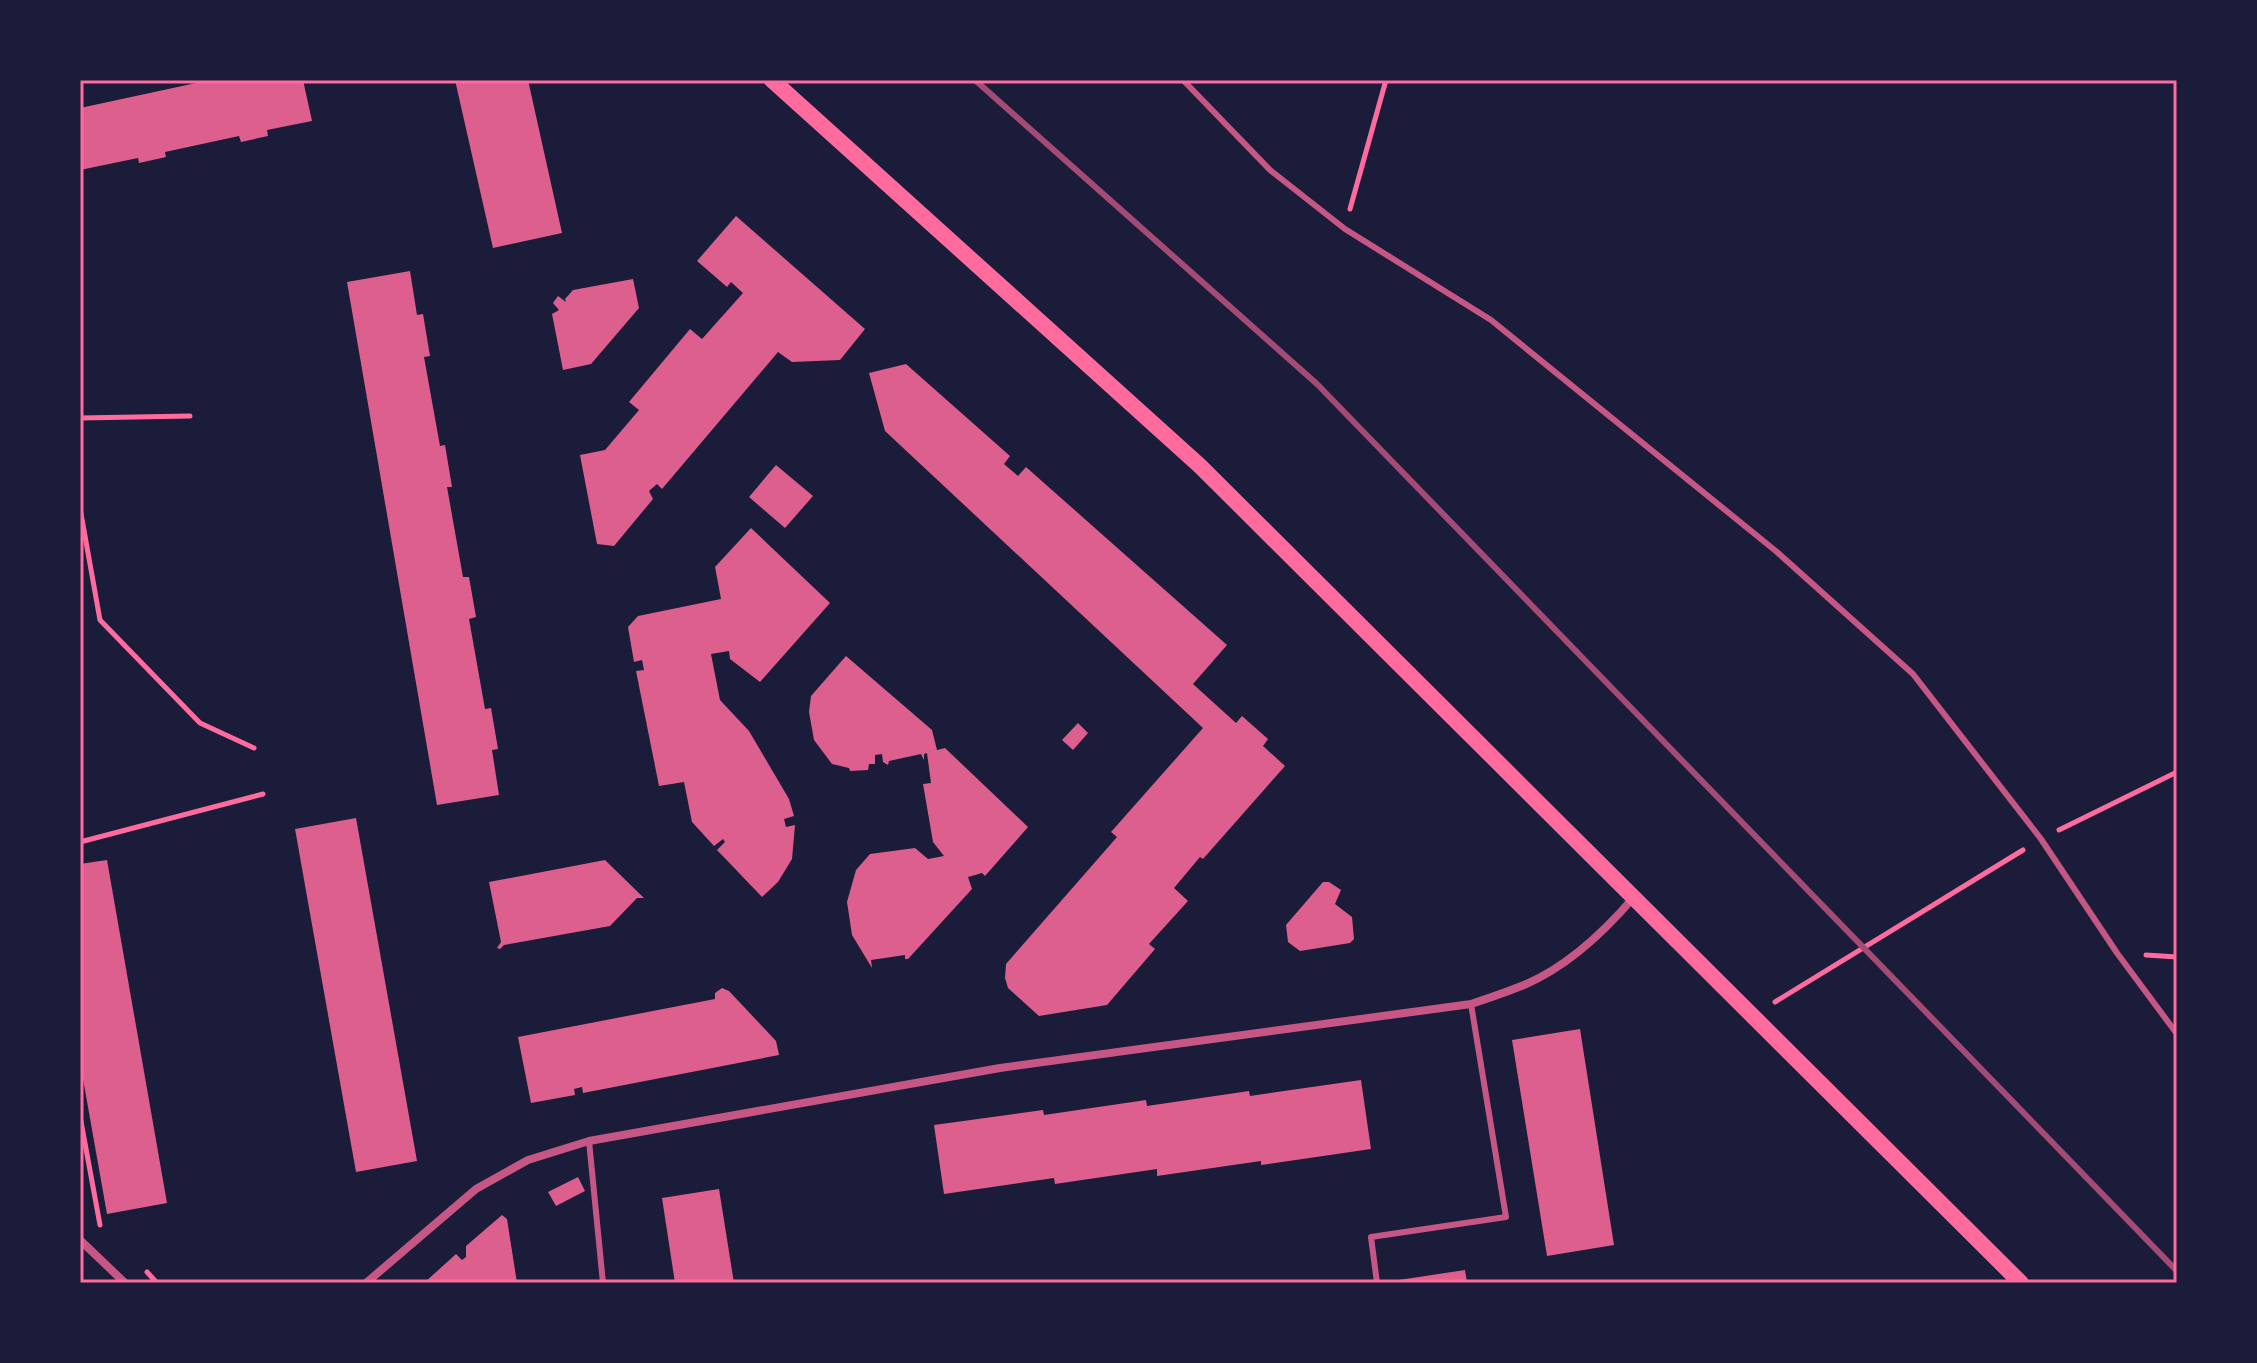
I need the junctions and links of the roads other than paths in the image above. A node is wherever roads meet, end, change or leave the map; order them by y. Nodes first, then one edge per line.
1 (772, 80) edge
2 (1183, 80) edge
3 (1634, 897) junction
4 (1471, 1004) junction
5 (2177, 1034) edge
6 (589, 1141) junction
7 (80, 1240) edge
8 (125, 1283) edge
9 (366, 1283) edge
10 (603, 1283) edge
11 (1377, 1283) edge
12 (2021, 1283) edge

1 - 3 main road
2 - 5 lane
3 - 4 street
3 - 12 main road
4 - 6 street
4 - 11 lane
6 - 9 street
6 - 10 lane
7 - 8 street

